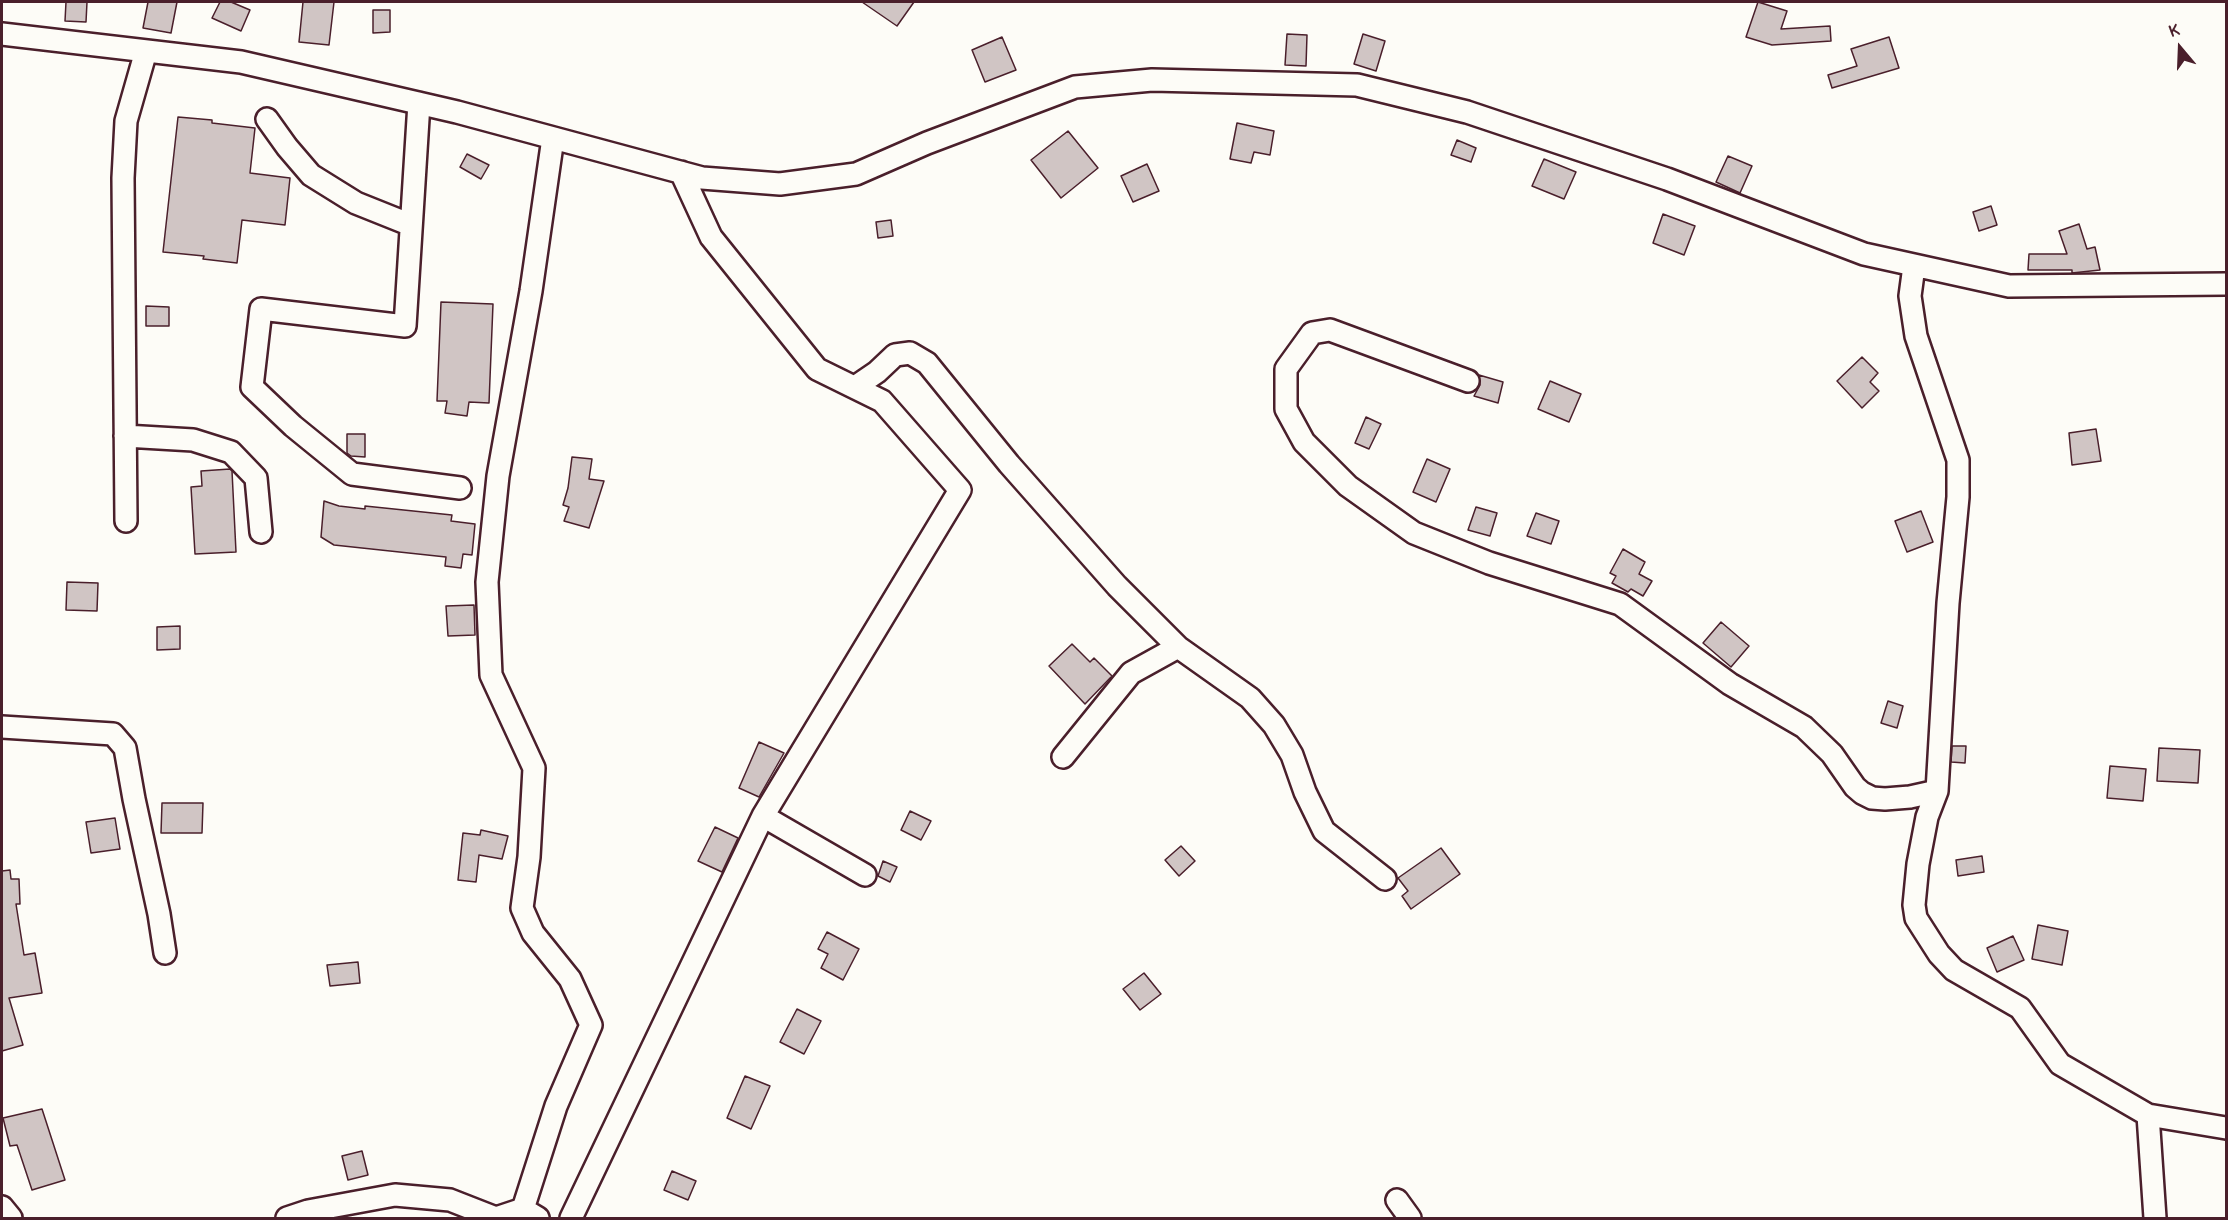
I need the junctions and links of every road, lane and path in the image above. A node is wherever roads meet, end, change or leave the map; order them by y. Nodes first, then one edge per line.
1 (2, 34) edge
2 (146, 51) junction
3 (419, 103) junction
4 (267, 119) dead end
5 (553, 138) junction
6 (681, 172) junction
7 (411, 225) junction
8 (1914, 266) junction
9 (2226, 284) edge
10 (1467, 381) dead end
11 (855, 387) junction
12 (126, 436) junction
13 (460, 488) dead end
14 (126, 521) dead end
15 (261, 532) dead end
16 (1178, 646) junction
17 (2, 728) edge
18 (1063, 757) dead end
19 (1937, 791) junction
20 (762, 816) junction
21 (865, 875) dead end
22 (1385, 879) dead end
23 (165, 953) dead end
24 (2148, 1115) junction
25 (2226, 1128) edge
26 (1397, 1200) dead end
27 (2, 1207) edge
28 (530, 1214) edge
29 (11, 1218) edge
30 (287, 1218) edge
31 (571, 1218) edge
32 (1410, 1218) edge
33 (2155, 1218) edge

1 - 2 street
2 - 3 street
2 - 12 street
3 - 5 street
3 - 7 street
4 - 7 street
5 - 6 street
5 - 28 street
6 - 8 street
6 - 11 street
7 - 13 street
8 - 9 street
8 - 19 street
10 - 19 street
11 - 16 street
11 - 20 street
12 - 14 street
12 - 15 street
16 - 18 street
16 - 22 street
17 - 23 street
19 - 24 street
20 - 21 street
20 - 31 street
24 - 25 street
24 - 33 street
26 - 32 street
27 - 29 street
28 - 30 street

